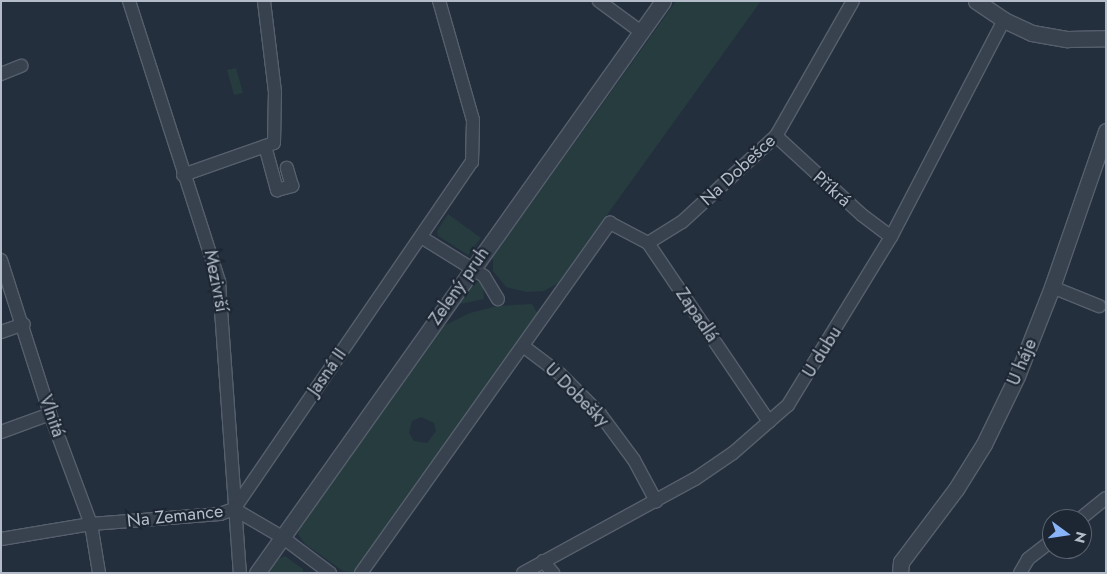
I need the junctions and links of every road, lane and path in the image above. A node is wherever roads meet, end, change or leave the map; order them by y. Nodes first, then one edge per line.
1 (129, 1) edge
2 (264, 1) edge
3 (439, 1) edge
4 (599, 1) edge
5 (663, 1) edge
6 (853, 1) edge
7 (976, 1) edge
8 (1004, 20) junction
9 (641, 32) junction
10 (1106, 38) edge
11 (21, 66) dead end
12 (1, 74) edge
13 (1106, 131) edge
14 (776, 136) junction
15 (265, 146) junction
16 (287, 168) dead end
17 (184, 176) junction
18 (421, 237) junction
19 (891, 237) junction
20 (648, 243) junction
21 (1, 260) edge
22 (472, 270) junction
23 (1052, 288) junction
24 (498, 298) dead end
25 (1099, 306) dead end
26 (24, 324) junction
27 (1, 332) edge
28 (523, 346) junction
29 (50, 414) junction
30 (769, 422) junction
31 (1, 432) edge
32 (1106, 498) edge
33 (656, 501) junction
34 (234, 509) junction
35 (1092, 509) edge
36 (91, 524) junction
37 (282, 537) junction
38 (1, 539) edge
39 (1042, 548) edge
40 (543, 562) junction
41 (98, 573) edge
42 (240, 573) edge
43 (257, 573) edge
44 (330, 573) edge
45 (361, 573) edge
46 (522, 573) edge
47 (553, 573) edge
48 (900, 573) edge
49 (1020, 573) edge

1 - 17 street, Mezivrší
2 - 15 street
3 - 18 street, Jasná II
4 - 9 street
5 - 9 street, Zelený pruh
6 - 14 street, Na Dobešce
7 - 8 street
8 - 10 street
8 - 19 street, U dubu
9 - 22 street, Zelený pruh
11 - 12 street
13 - 23 street, U háje
14 - 19 street, Příkrá
14 - 20 street, Na Dobešce
15 - 16 street
15 - 17 street
17 - 34 street, Mezivrší
18 - 22 street
18 - 34 street, Jasná II
19 - 30 street, U dubu
20 - 28 street, Zapadlá
20 - 30 street, Zapadlá
21 - 26 street, Vlnitá
22 - 24 street
22 - 37 street, Zelený pruh
23 - 25 street
23 - 48 street, U háje
26 - 27 street
26 - 29 street, Vlnitá
28 - 33 street, U Dobešky
28 - 45 street
29 - 31 street
29 - 36 street, Vlnitá
30 - 33 street, U dubu
32 - 35 street
33 - 40 street, U dubu
34 - 36 street, Na Zemance
34 - 37 street, Na Zemance
34 - 42 street, Mezivrší
36 - 38 street, Na Zemance
36 - 41 street, Vlnitá
37 - 43 street, Zelený pruh
37 - 44 street, Na Zemance
39 - 49 street
40 - 46 street, U dubu
40 - 47 street

